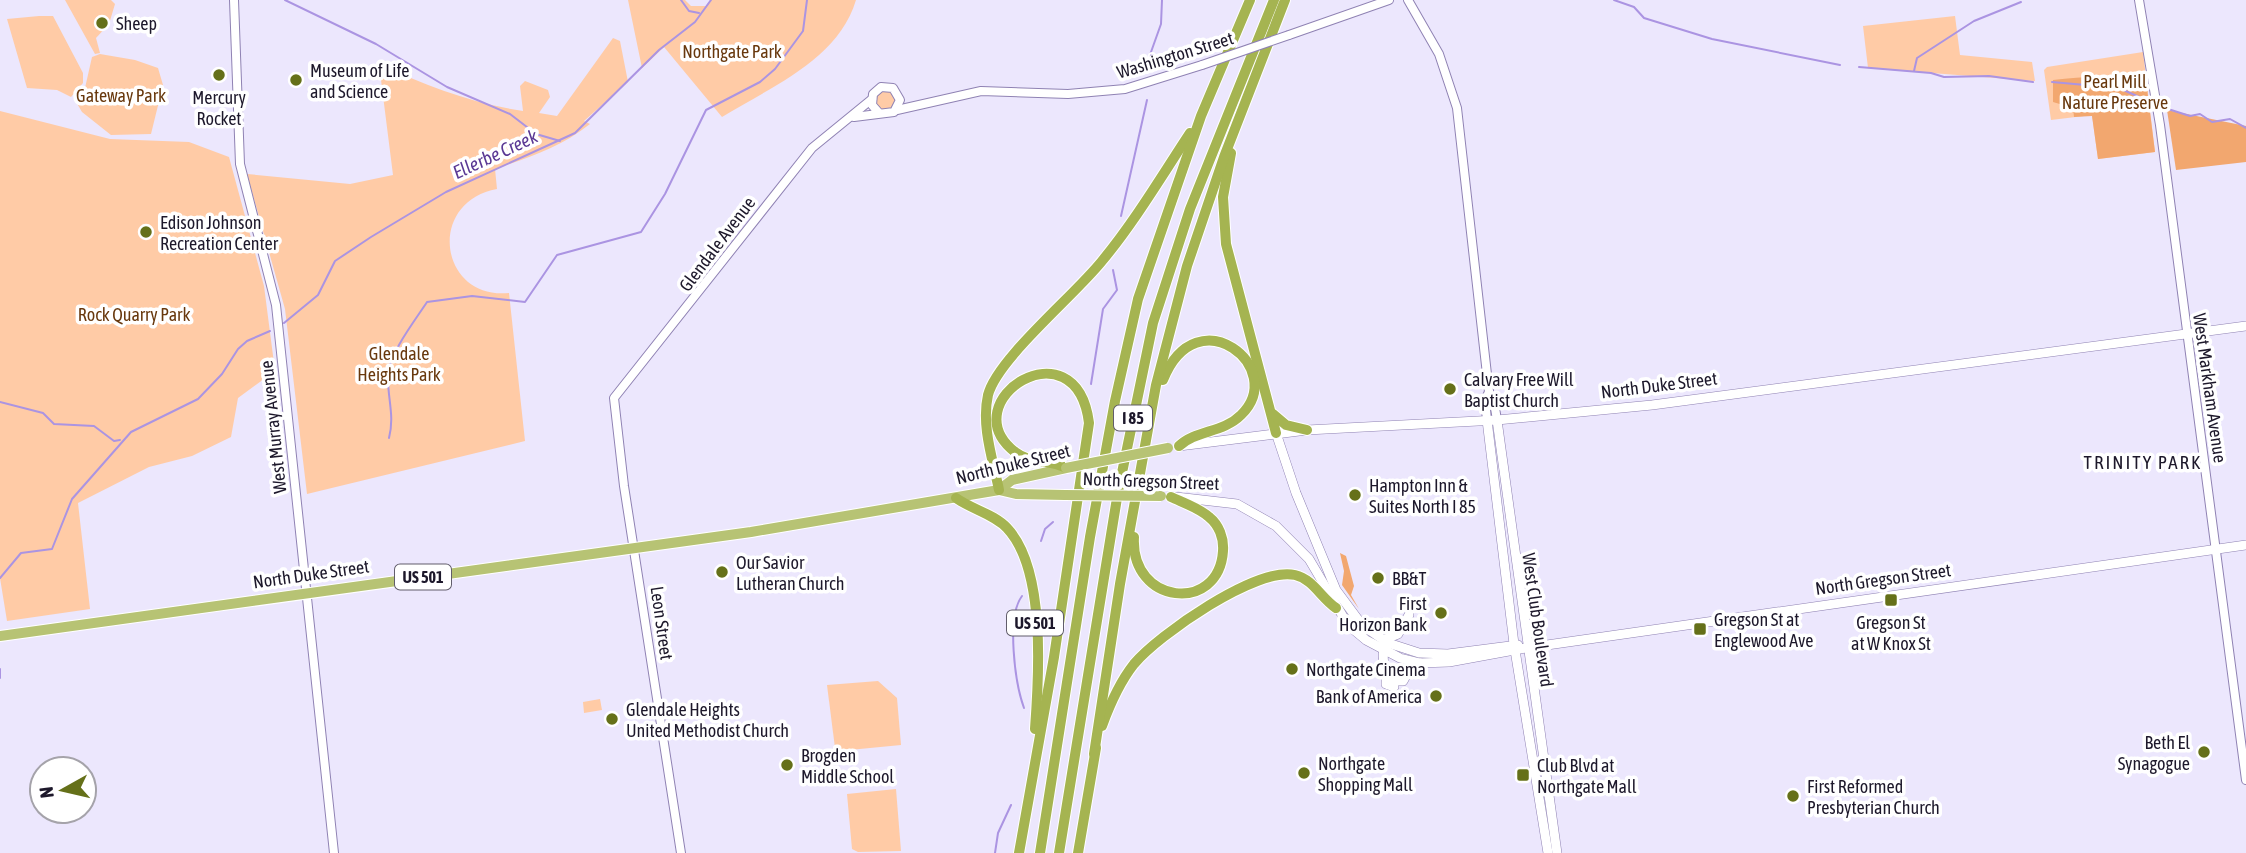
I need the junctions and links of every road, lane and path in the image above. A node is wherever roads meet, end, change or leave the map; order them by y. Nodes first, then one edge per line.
1 (234, 0) edge
2 (1250, 0) edge
3 (1273, 0) edge
4 (1285, 0) edge
5 (1389, 0) edge
6 (1408, 0) edge
7 (2139, 0) edge
8 (899, 94) junction
9 (872, 99) junction
10 (922, 104) junction
11 (897, 110) junction
12 (879, 113) junction
13 (1201, 116) junction
14 (851, 117) junction
15 (1239, 120) junction
16 (2246, 326) edge
17 (2187, 334) junction
18 (614, 398) joint
19 (1273, 414) junction
20 (1492, 420) junction
21 (1149, 426) junction
22 (1307, 430) junction
23 (1276, 433) junction
24 (1173, 447) junction
25 (1066, 468) junction
26 (999, 490) junction
27 (1166, 497) junction
28 (956, 498) junction
29 (1132, 523) junction
30 (2246, 545) edge
31 (635, 547) junction
32 (2217, 549) junction
33 (307, 593) junction
34 (1336, 608) junction
35 (1409, 615) dead end
36 (0, 636) edge
37 (1383, 645) junction
38 (1519, 648) junction
39 (1420, 663) junction
40 (1094, 754) junction
41 (2246, 780) edge
42 (1030, 785) junction
43 (1541, 818) junction
44 (1555, 840) junction
45 (334, 853) edge
46 (681, 853) edge
47 (1018, 853) edge
48 (1040, 853) edge
49 (1059, 853) edge
50 (1077, 853) edge
51 (1548, 853) edge
52 (1557, 853) edge

1 - 33 street, West Murray Avenue
2 - 13 highway, I 85
3 - 49 highway, I 85
4 - 15 highway
5 - 10 street, Washington Street, bridge
6 - 20 street, West Club Boulevard
7 - 17 street, West Markham Avenue
8 - 9 street
8 - 10 street
8 - 11 street
9 - 12 street
9 - 14 street, Glendale Avenue
10 - 11 street, Washington Street
11 - 12 street
12 - 14 street
13 - 26 highway
13 - 48 highway, I 85
14 - 18 street, Glendale Avenue
15 - 19 highway
15 - 21 highway
16 - 17 main road, North Duke Street
17 - 20 main road, North Duke Street
17 - 32 street, West Markham Avenue
18 - 31 street, Leon Street
19 - 22 highway
19 - 23 highway
20 - 22 main road, North Duke Street
20 - 38 main road, West Club Boulevard
21 - 24 highway, US 501
21 - 29 highway, US 501
22 - 23 main road, North Duke Street
23 - 24 main road, North Duke Street
23 - 37 main road, North Gregson Street
24 - 25 highway, North Duke Street / US 501, bridge
25 - 26 highway, North Duke Street / US 501
25 - 42 highway
26 - 27 highway, North Gregson Street / US 501, bridge
26 - 28 highway, North Duke Street / US 501
27 - 29 highway
27 - 34 main road, North Gregson Street
28 - 31 highway, North Duke Street / US 501
28 - 42 highway, US 501
29 - 40 highway, US 501
30 - 32 main road, North Gregson Street
31 - 33 highway, North Duke Street / US 501
31 - 46 street, Leon Street
32 - 38 main road, North Gregson Street
32 - 41 street, West Markham Avenue
33 - 36 highway, North Duke Street / US 501
33 - 45 street, West Murray Avenue
34 - 37 main road, North Gregson Street
34 - 40 highway
35 - 37 main road
37 - 38 main road, North Gregson Street
37 - 39 main road, North Gregson Street
37 - 39 main road
38 - 39 main road, North Gregson Street
38 - 43 main road, West Club Boulevard
38 - 44 main road, West Club Boulevard
40 - 50 highway, US 501
42 - 47 highway, US 501
43 - 44 main road
43 - 51 main road, West Club Boulevard
44 - 52 main road, West Club Boulevard

